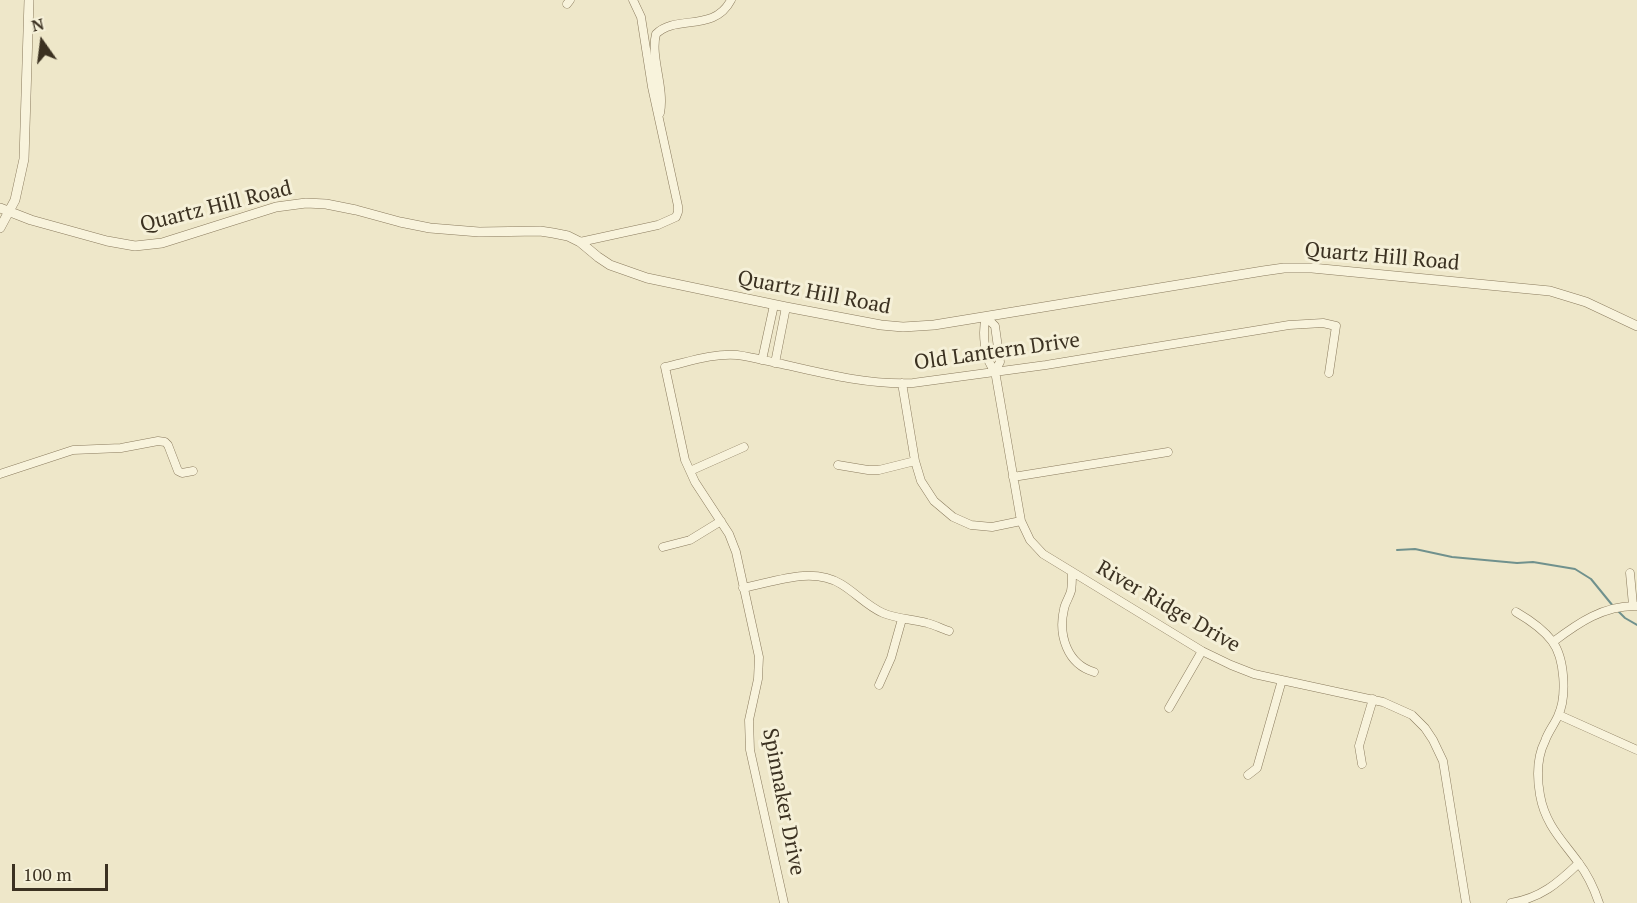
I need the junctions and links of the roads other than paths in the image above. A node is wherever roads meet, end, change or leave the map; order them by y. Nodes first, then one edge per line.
1 (29, 0) edge
2 (633, 0) edge
3 (731, 0) edge
4 (659, 118) junction
5 (5, 210) edge
6 (0, 228) edge
7 (580, 242) junction
8 (774, 305) junction
9 (786, 308) junction
10 (986, 317) junction
11 (1637, 326) edge
12 (762, 360) junction
13 (775, 363) junction
14 (664, 367) joint
15 (995, 371) junction
16 (1329, 373) dead end
17 (902, 383) junction
18 (744, 447) dead end
19 (1168, 452) dead end
20 (915, 461) junction
21 (838, 465) dead end
22 (193, 471) dead end
23 (690, 471) junction
24 (0, 474) edge
25 (1013, 477) junction
26 (721, 521) junction
27 (1021, 521) junction
28 (663, 547) dead end
29 (1072, 572) junction
30 (1630, 573) dead end
31 (743, 588) junction
32 (1635, 605) edge
33 (1515, 612) dead end
34 (902, 619) junction
35 (949, 632) dead end
36 (1552, 642) junction
37 (1202, 651) junction
38 (1094, 672) dead end
39 (1282, 680) junction
40 (879, 685) dead end
41 (1373, 699) junction
42 (1169, 708) dead end
43 (1559, 715) junction
44 (1637, 750) edge
45 (1362, 764) dead end
46 (1248, 776) dead end
47 (1579, 863) junction
48 (784, 903) edge
49 (1466, 903) edge
50 (1511, 903) edge
51 (1599, 903) edge

1 - 5 street
2 - 4 street
3 - 4 street
4 - 7 street
5 - 6 street
5 - 7 street, Quartz Hill Road
7 - 8 street, Quartz Hill Road
8 - 9 street, Quartz Hill Road
8 - 12 street
9 - 10 street, Quartz Hill Road
9 - 13 street
10 - 11 street, Quartz Hill Road
10 - 15 street, River Ridge Drive
10 - 15 street, River Ridge Drive
12 - 13 street, Old Lantern Drive
12 - 14 street, Old Lantern Drive
13 - 17 street, Old Lantern Drive
14 - 23 street, Spinnaker Drive
15 - 16 street, Old Lantern Drive
15 - 17 street, Old Lantern Drive
15 - 25 street, River Ridge Drive
17 - 20 street
18 - 23 street
19 - 25 street
20 - 21 street
20 - 27 street
22 - 24 street
23 - 26 street, Spinnaker Drive
25 - 27 street, River Ridge Drive
26 - 28 street
26 - 31 street, Spinnaker Drive
27 - 29 street, River Ridge Drive
29 - 37 street, River Ridge Drive
29 - 38 street
30 - 32 street
31 - 34 street
31 - 48 street, Spinnaker Drive
32 - 36 street
33 - 36 street
34 - 35 street
34 - 40 street
36 - 43 street
37 - 39 street, River Ridge Drive
37 - 42 street
39 - 41 street, River Ridge Drive
39 - 46 street
41 - 45 street
41 - 49 street, River Ridge Drive
43 - 44 street
43 - 47 street
47 - 50 street
47 - 51 street

